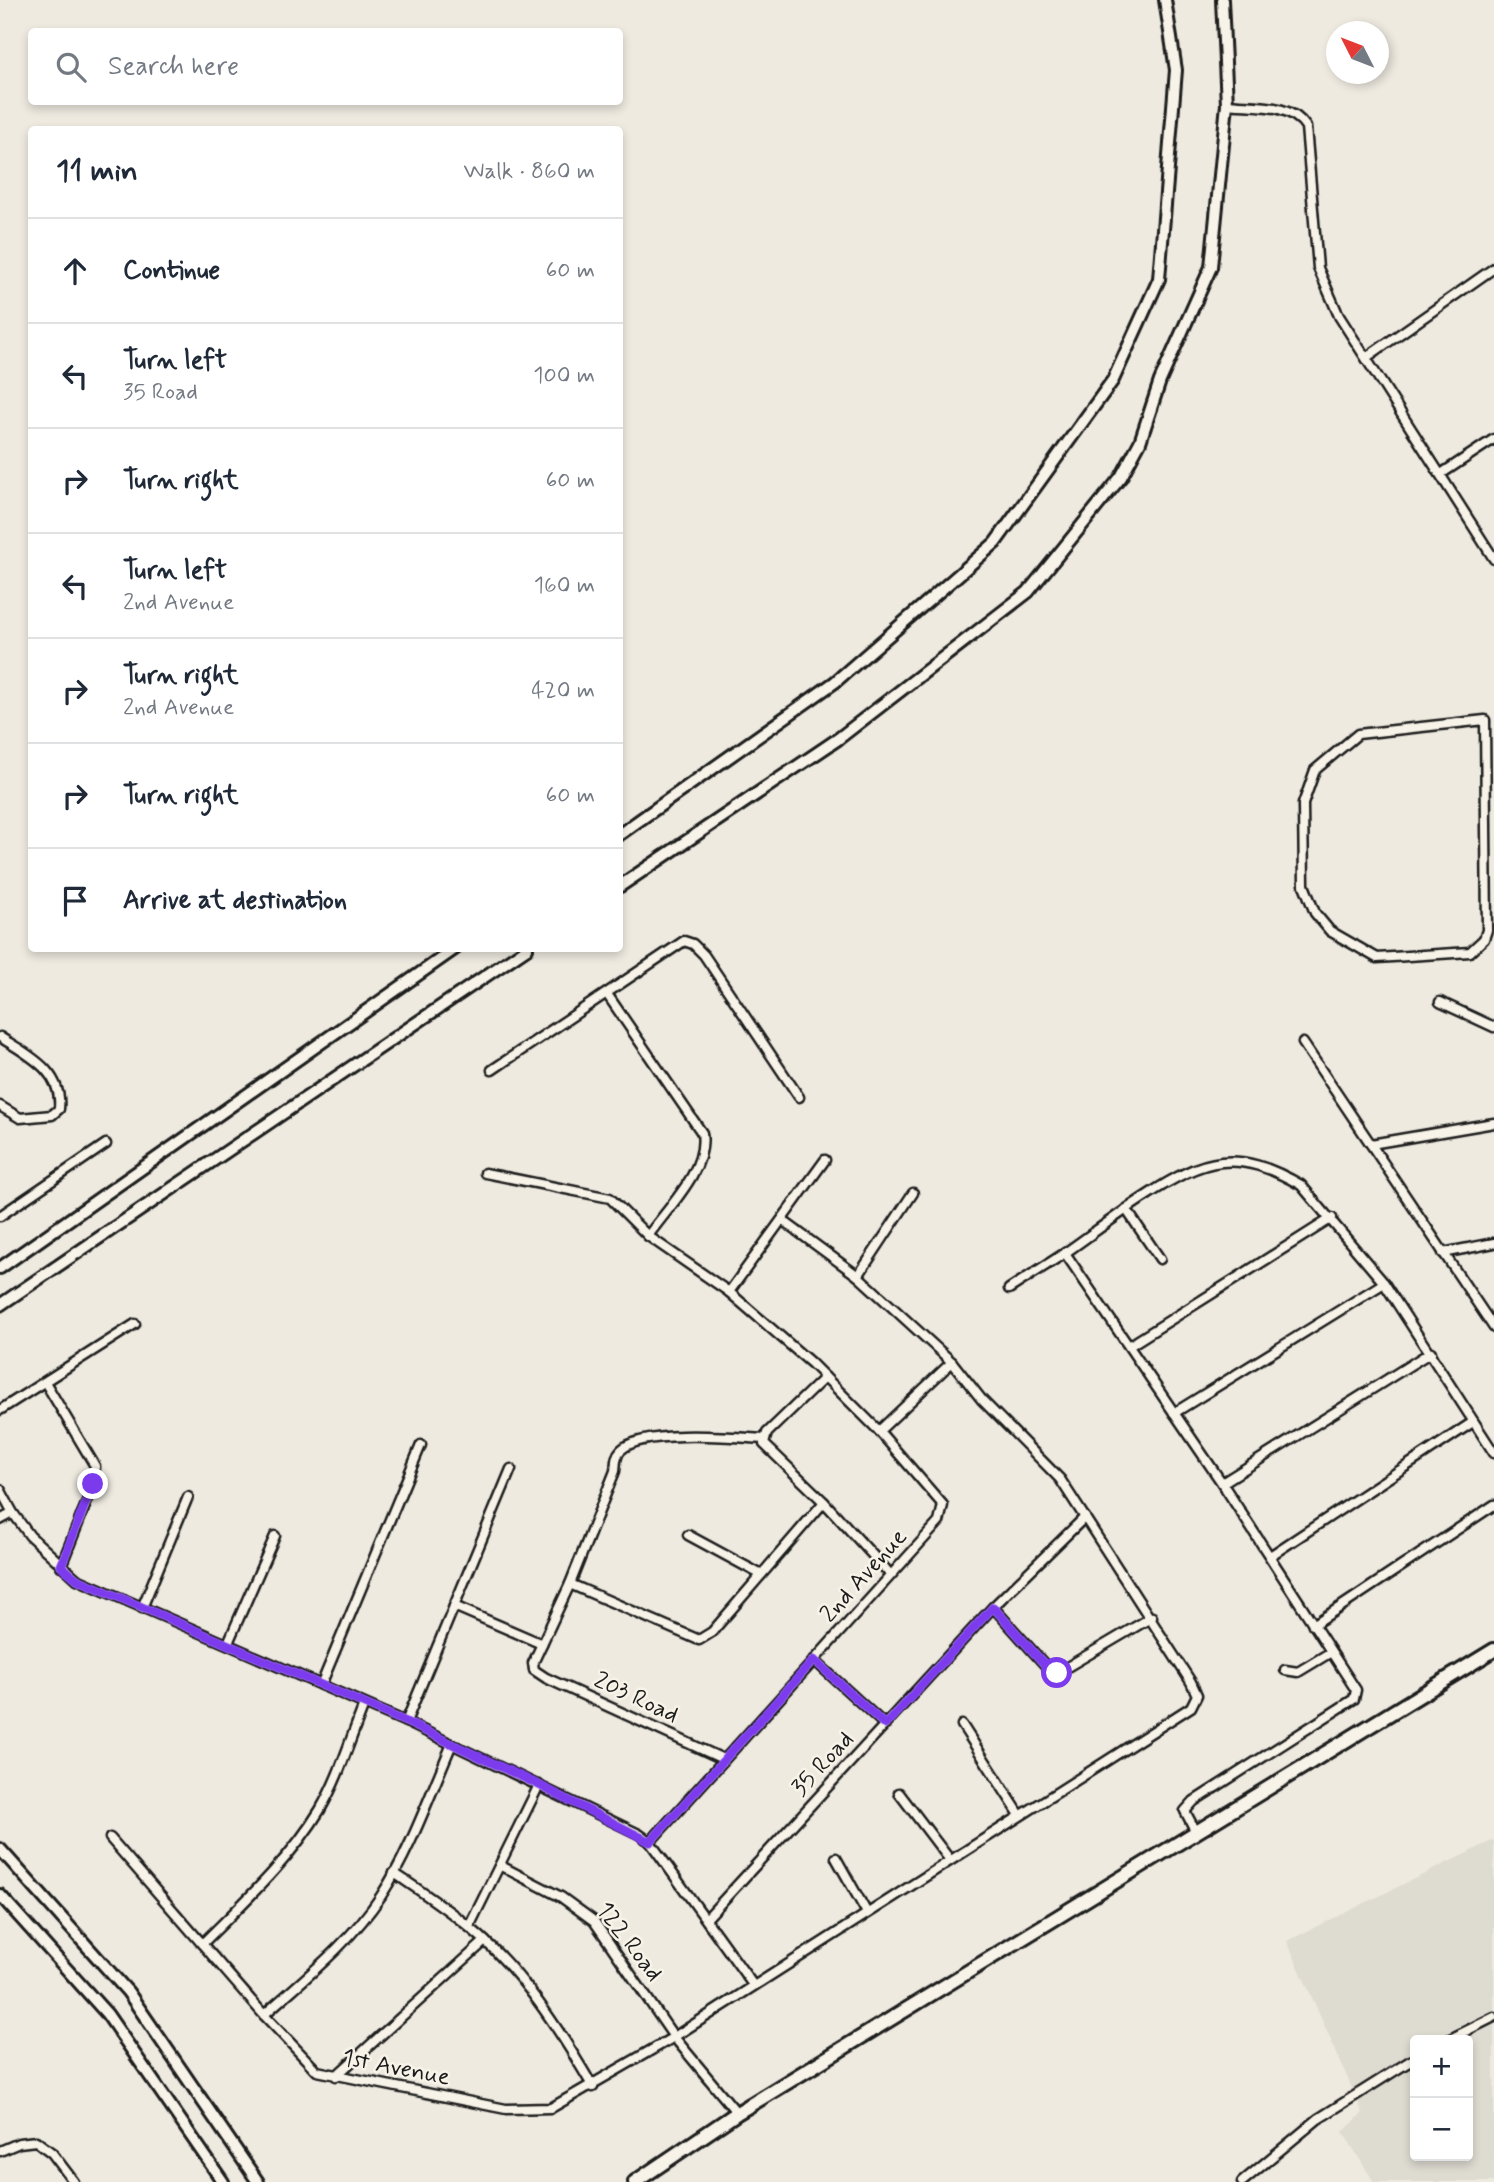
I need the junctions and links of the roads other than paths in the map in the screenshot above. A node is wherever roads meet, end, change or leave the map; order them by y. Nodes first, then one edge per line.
1 (1164, 0) edge
2 (1222, 0) edge
3 (1227, 104) junction
4 (1494, 268) edge
5 (1367, 357) junction
6 (1494, 439) edge
7 (1441, 474) junction
8 (1494, 559) edge
9 (1489, 787) edge
10 (623, 832) edge
11 (623, 884) edge
12 (450, 952) edge
13 (521, 952) edge
14 (607, 994) junction
15 (1440, 1002) dead end
16 (1494, 1027) edge
17 (0, 1037) edge
18 (1303, 1043) dead end
19 (492, 1070) dead end
20 (799, 1097) dead end
21 (0, 1106) edge
22 (1494, 1124) edge
23 (106, 1144) dead end
24 (1371, 1144) junction
25 (825, 1160) dead end
26 (485, 1173) dead end
27 (913, 1193) dead end
28 (1126, 1209) junction
29 (0, 1216) edge
30 (1332, 1218) junction
31 (782, 1220) junction
32 (648, 1236) junction
33 (1494, 1242) edge
34 (1065, 1253) junction
35 (1443, 1253) junction
36 (1160, 1259) dead end
37 (0, 1268) edge
38 (858, 1276) junction
39 (1384, 1283) junction
40 (1009, 1289) dead end
41 (729, 1292) junction
42 (0, 1306) edge
43 (135, 1324) dead end
44 (1494, 1328) edge
45 (1129, 1346) junction
46 (1431, 1352) junction
47 (952, 1362) junction
48 (825, 1377) junction
49 (45, 1382) junction
50 (0, 1410) edge
51 (1174, 1413) junction
52 (1473, 1422) junction
53 (879, 1431) junction
54 (763, 1439) junction
55 (421, 1445) dead end
56 (1494, 1453) edge
57 (511, 1469) dead end
58 (1222, 1483) junction
59 (0, 1489) edge
60 (188, 1497) dead end
61 (824, 1502) junction
62 (1494, 1505) edge
63 (13, 1513) junction
64 (1085, 1517) junction
65 (0, 1520) edge
66 (688, 1535) dead end
67 (275, 1536) dead end
68 (1270, 1556) junction
69 (61, 1566) junction
70 (760, 1574) junction
71 (890, 1574) junction
72 (570, 1584) junction
73 (454, 1606) junction
74 (993, 1607) junction
75 (142, 1608) junction
76 (1152, 1617) junction
77 (1313, 1625) junction
78 (228, 1643) junction
79 (542, 1644) junction
80 (1494, 1650) edge
81 (1331, 1652) junction
82 (814, 1660) junction
83 (1285, 1670) dead end
84 (321, 1685) junction
85 (364, 1705) junction
86 (406, 1722) junction
87 (885, 1725) junction
88 (962, 1725) dead end
89 (452, 1744) junction
90 (723, 1759) junction
91 (539, 1785) junction
92 (900, 1793) dead end
93 (1020, 1815) junction
94 (1196, 1832) junction
95 (110, 1838) dead end
96 (650, 1842) junction
97 (0, 1849) edge
98 (836, 1858) dead end
99 (950, 1860) junction
100 (501, 1866) junction
101 (394, 1873) junction
102 (0, 1895) edge
103 (867, 1913) junction
104 (707, 1918) junction
105 (469, 1927) junction
106 (485, 1941) junction
107 (202, 1944) junction
108 (753, 1985) junction
109 (264, 2015) junction
110 (1494, 2017) edge
111 (1458, 2035) edge
112 (674, 2037) junction
113 (1410, 2061) edge
114 (336, 2076) junction
115 (593, 2087) junction
116 (737, 2113) junction
117 (0, 2151) edge
118 (74, 2182) edge
119 (223, 2182) edge
120 (258, 2182) edge
121 (635, 2182) edge
122 (1242, 2182) edge

1 - 10 street
2 - 3 street
3 - 5 street
3 - 11 street
4 - 5 street
5 - 7 street
6 - 7 street
7 - 8 street
9 - 9 street
12 - 37 street
13 - 42 street
14 - 19 street
14 - 20 street
14 - 32 street
15 - 16 street
17 - 21 street
18 - 24 street
22 - 24 street
23 - 29 street
24 - 35 street
25 - 31 street
26 - 32 street
27 - 38 street
28 - 30 street
28 - 34 street
28 - 36 street
30 - 39 street
30 - 45 street
31 - 38 street
31 - 41 street
32 - 41 street
33 - 35 street
34 - 40 street
34 - 45 street
35 - 44 street
38 - 47 street
39 - 46 street
39 - 51 street
41 - 48 street
43 - 49 street
45 - 51 street
46 - 52 street
46 - 58 street
47 - 53 street
47 - 64 street
48 - 53 street
48 - 54 street
49 - 50 street
49 - 69 street
51 - 58 street
52 - 56 street
52 - 68 street
53 - 71 street, 2nd Avenue
54 - 61 street
54 - 72 street
55 - 84 street
57 - 73 street
58 - 68 street
59 - 63 street
60 - 75 street
61 - 70 street
61 - 71 street
62 - 77 street
63 - 65 street
63 - 69 street
64 - 74 street, 35 Road
64 - 76 street
66 - 70 street
67 - 78 street
68 - 77 street
69 - 75 street
70 - 72 street
71 - 82 street, 2nd Avenue
72 - 79 street
73 - 79 street
73 - 86 street
74 - 76 street
74 - 87 street, 35 Road
75 - 78 street
76 - 93 street, 1st Avenue
77 - 81 street
78 - 84 street
79 - 90 street, 203 Road
80 - 94 main road
81 - 83 street
81 - 94 street
82 - 87 street
82 - 90 street, 2nd Avenue
84 - 85 street
85 - 86 street
85 - 107 street
86 - 89 street
87 - 104 street, 35 Road
88 - 93 street
89 - 91 street
89 - 101 street
90 - 96 street, 2nd Avenue
91 - 96 street
91 - 100 street
92 - 99 street
93 - 99 street, 1st Avenue
94 - 116 main road
95 - 107 street, 1st Avenue
96 - 104 street
97 - 120 street
98 - 103 street
99 - 103 street, 1st Avenue
100 - 105 street
100 - 112 street, 122 Road
101 - 105 street
101 - 109 street
102 - 119 street
103 - 108 street, 1st Avenue
104 - 108 street
105 - 106 street
106 - 114 street
106 - 115 street
107 - 109 street, 1st Avenue
108 - 112 street, 1st Avenue
109 - 114 street, 1st Avenue
110 - 111 street
112 - 115 street, 1st Avenue
112 - 116 street, 122 Road
113 - 122 street
114 - 115 street, 1st Avenue
116 - 121 main road
117 - 118 street

